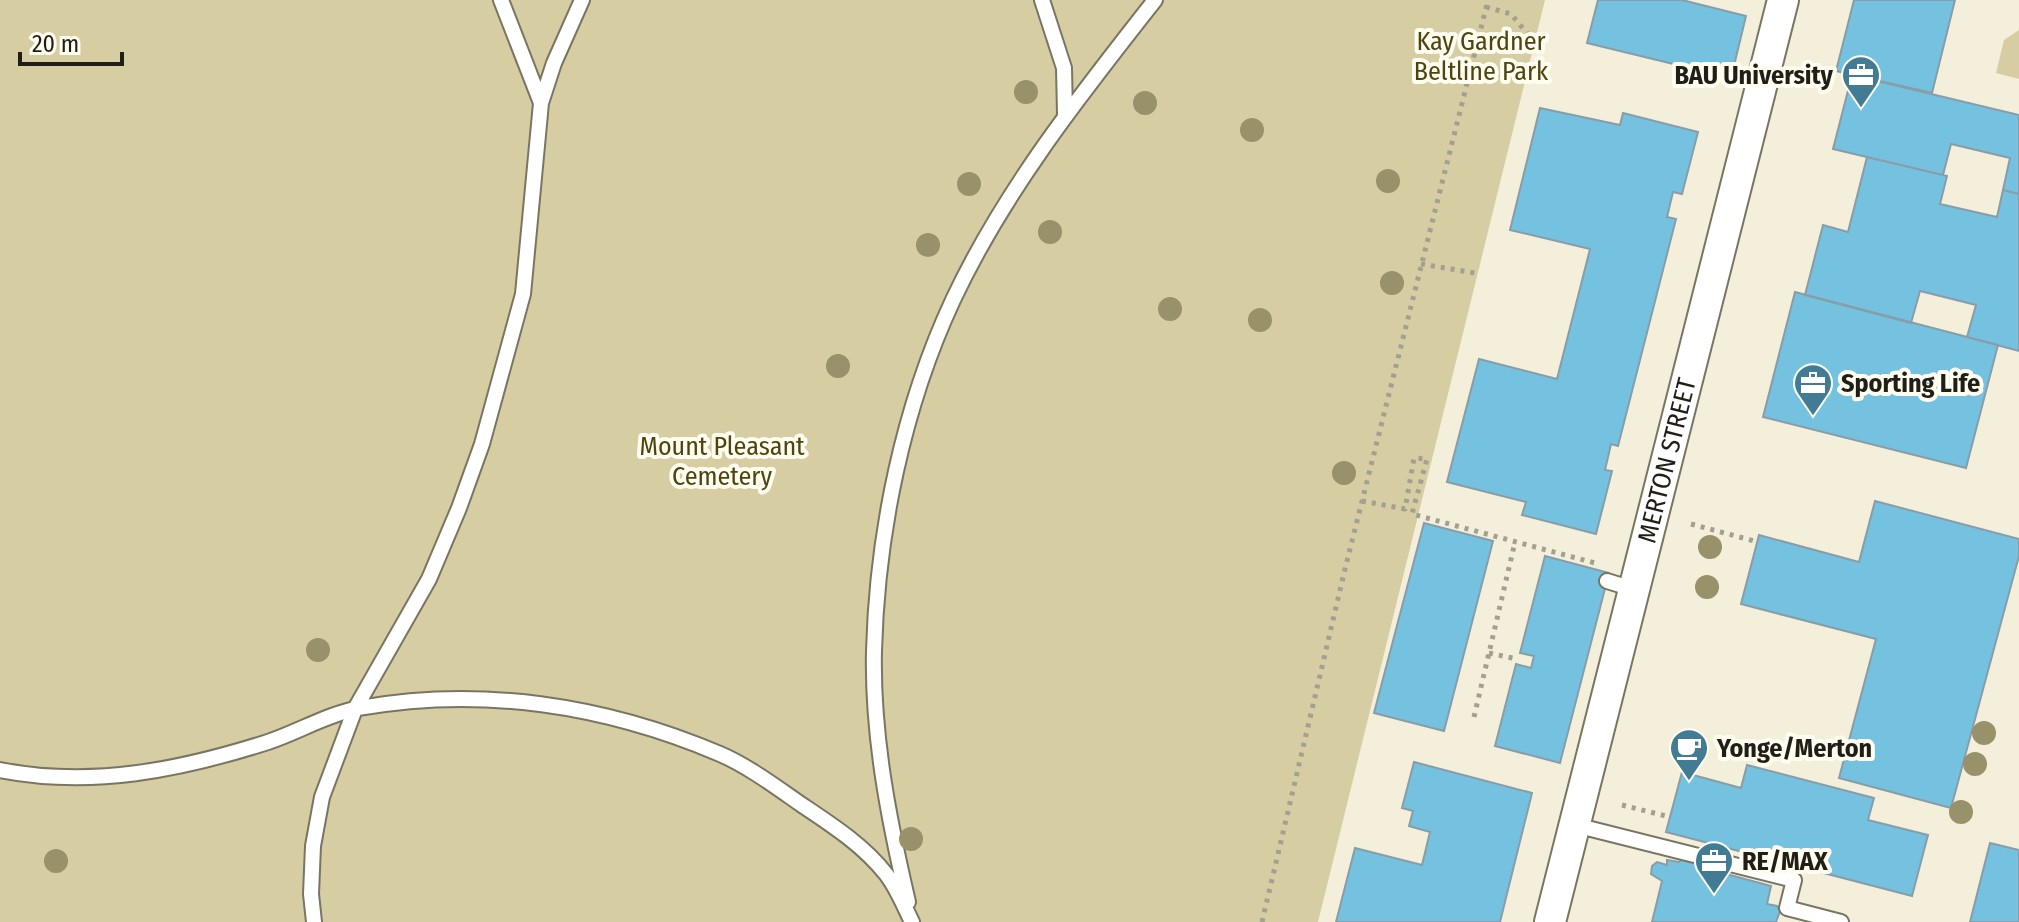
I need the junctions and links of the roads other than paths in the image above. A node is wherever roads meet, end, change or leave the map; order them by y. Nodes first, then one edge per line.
1 (501, 0) edge
2 (582, 0) edge
3 (1042, 0) edge
4 (1155, 0) edge
5 (1783, 0) edge
6 (541, 103) junction
7 (1065, 114) junction
8 (355, 709) junction
9 (0, 770) edge
10 (1575, 825) junction
11 (314, 922) edge
12 (912, 922) edge
13 (1550, 922) edge
14 (1841, 922) edge

1 - 6 lane
2 - 6 lane
3 - 7 lane
4 - 7 lane
5 - 10 street, MERTON STREET
6 - 8 lane
7 - 12 lane
8 - 9 lane
8 - 11 lane
8 - 12 lane
10 - 13 street, MERTON STREET
10 - 14 lane

